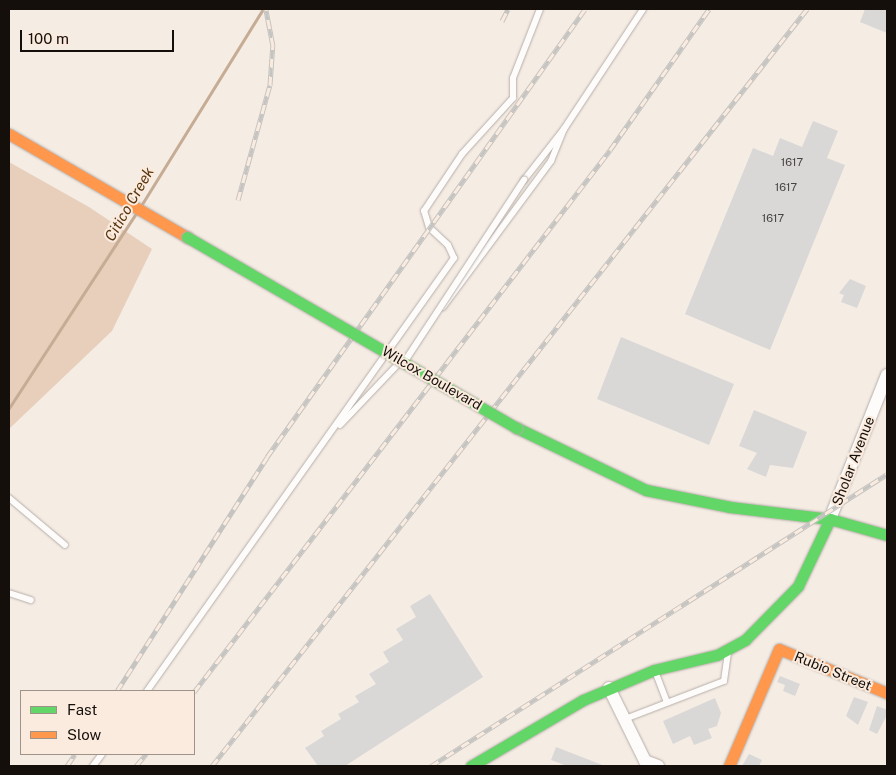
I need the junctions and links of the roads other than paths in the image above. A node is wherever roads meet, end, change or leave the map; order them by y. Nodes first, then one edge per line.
1 (540, 9) edge
2 (643, 9) edge
3 (564, 129) junction
4 (9, 134) edge
5 (404, 362) junction
6 (887, 375) edge
7 (331, 433) junction
8 (9, 498) edge
9 (830, 519) junction
10 (887, 535) edge
11 (65, 545) dead end
12 (9, 593) edge
13 (31, 600) dead end
14 (728, 650) junction
15 (654, 670) junction
16 (609, 688) junction
17 (148, 690) edge
18 (887, 694) edge
19 (667, 702) junction
20 (625, 719) junction
21 (101, 755) edge
22 (643, 764) edge
23 (93, 766) edge
24 (471, 766) edge
25 (658, 766) edge
26 (729, 766) edge

1 - 7 lane
2 - 3 lane
3 - 5 lane, bridge
3 - 7 lane
4 - 5 main road, Wilcox Boulevard, bridge
5 - 9 main road, Wilcox Boulevard, bridge
6 - 9 street, Sholar Avenue
7 - 17 lane
8 - 11 lane
9 - 10 main road, Wilcox Boulevard
9 - 14 main road
12 - 13 lane
14 - 15 main road
14 - 19 lane
15 - 16 main road
15 - 19 lane
16 - 20 street
16 - 24 main road
18 - 26 main road, Rubio Street
19 - 20 lane
20 - 22 street
21 - 23 lane
22 - 25 street

